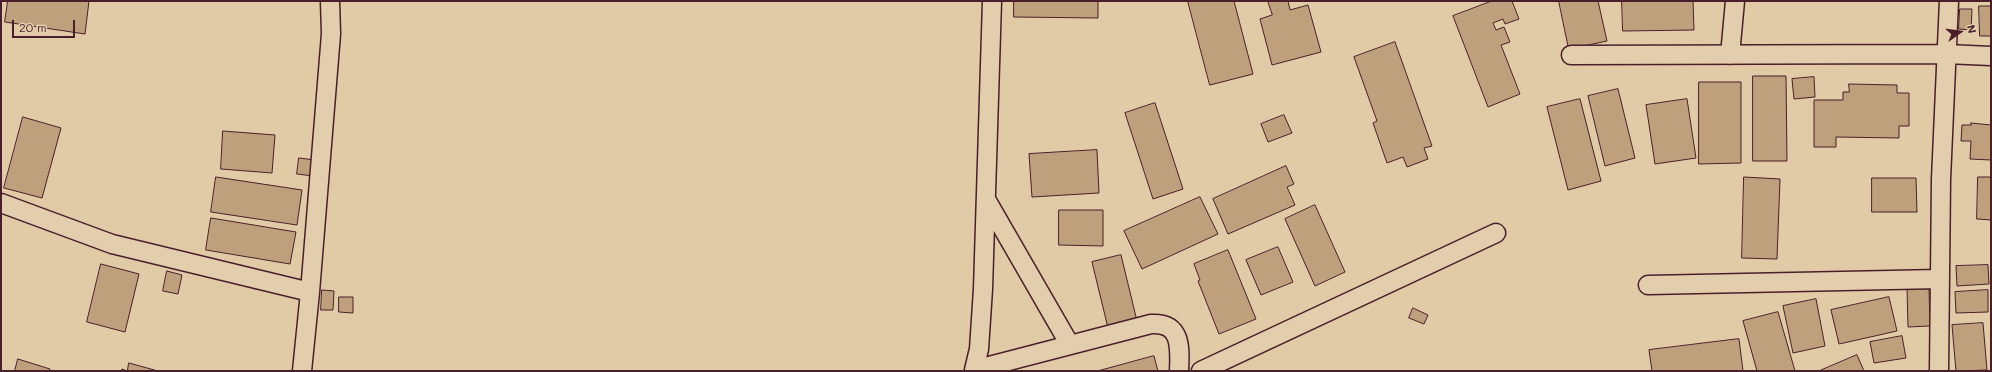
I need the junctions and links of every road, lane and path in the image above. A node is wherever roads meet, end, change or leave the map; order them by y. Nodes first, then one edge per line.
1 (330, 1) edge
2 (992, 1) edge
3 (1734, 1) edge
4 (1949, 1) edge
5 (1946, 54) junction
6 (1571, 55) dead end
7 (1730, 55) junction
8 (1991, 56) edge
9 (986, 201) junction
10 (1, 203) edge
11 (1496, 233) dead end
12 (1939, 279) junction
13 (1648, 285) dead end
14 (310, 292) junction
15 (1070, 345) junction
16 (302, 371) edge
17 (974, 371) edge
18 (1179, 371) edge
19 (1201, 371) edge
20 (1939, 371) edge

1 - 14 street
2 - 9 street
3 - 7 street
4 - 5 street
5 - 7 street
5 - 8 street
5 - 12 street
6 - 7 street
9 - 15 street
9 - 17 street
10 - 14 street
11 - 19 street
12 - 13 street
12 - 20 street
14 - 16 street
15 - 17 street
15 - 18 street

